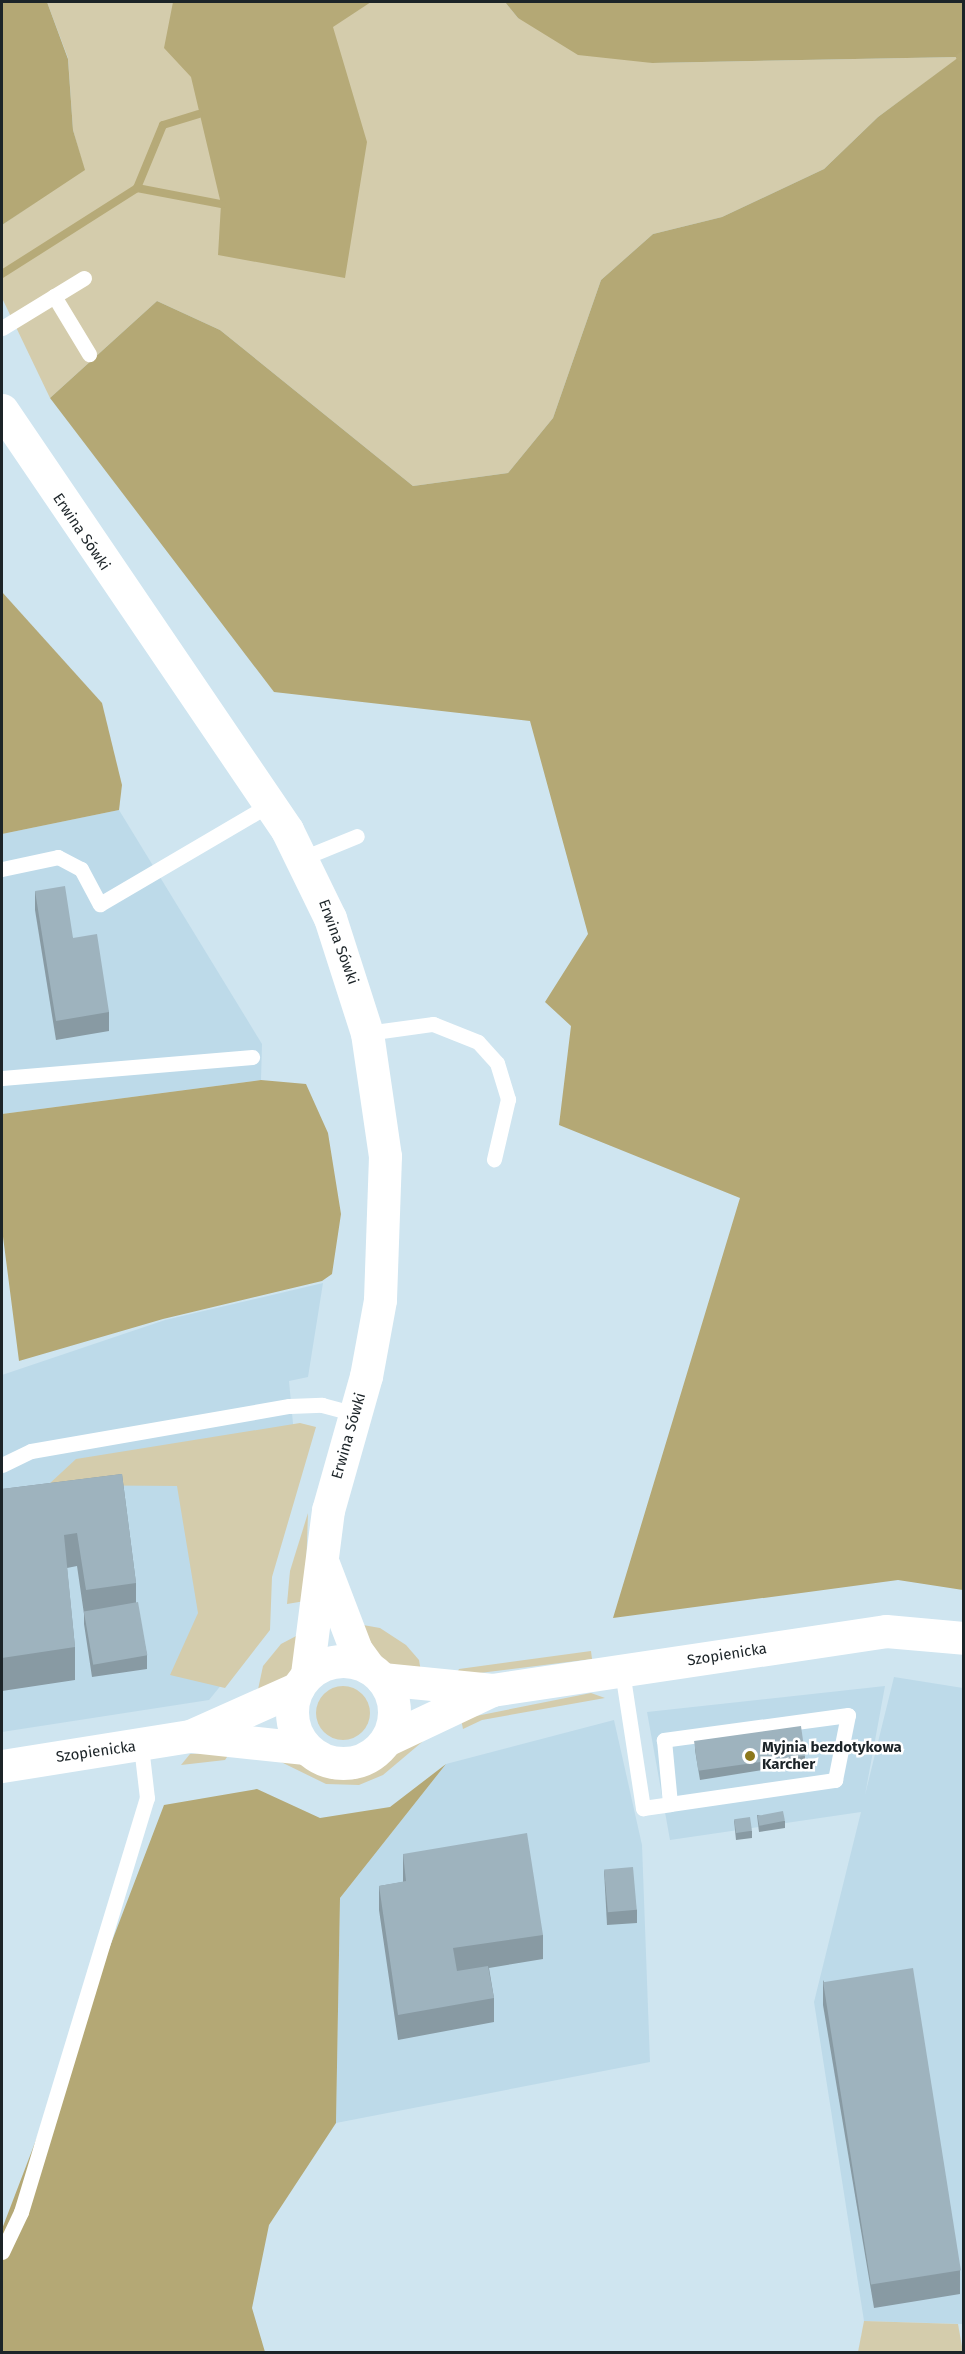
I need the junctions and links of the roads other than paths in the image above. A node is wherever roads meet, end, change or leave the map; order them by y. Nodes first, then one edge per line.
1 (84, 278) dead end
2 (54, 296) junction
3 (2, 328) edge
4 (89, 354) dead end
5 (2, 410) edge
6 (272, 803) junction
7 (357, 836) dead end
8 (303, 858) junction
9 (2, 869) edge
10 (367, 1033) junction
11 (252, 1057) dead end
12 (2, 1078) edge
13 (494, 1159) dead end
14 (356, 1414) junction
15 (2, 1465) edge
16 (322, 1561) junction
17 (963, 1638) edge
18 (622, 1671) junction
19 (376, 1674) junction
20 (302, 1682) junction
21 (492, 1690) junction
22 (190, 1736) junction
23 (386, 1740) junction
24 (141, 1746) junction
25 (305, 1748) junction
26 (2, 1766) edge
27 (670, 1804) junction
28 (2, 2252) edge

1 - 2 lane
2 - 3 lane
2 - 4 lane
5 - 6 street, Erwina Sówki
6 - 8 street, Erwina Sówki
6 - 9 lane
7 - 8 lane
8 - 10 street, Erwina Sówki
10 - 13 lane
10 - 14 street, Erwina Sówki
11 - 12 lane
14 - 15 lane
14 - 16 street, Erwina Sówki
16 - 19 street, Erwina Sówki
16 - 20 street, Erwina Sówki
17 - 18 street, Szopienicka
18 - 21 street, Szopienicka
18 - 27 lane
19 - 20 street
19 - 21 street, Szopienicka
19 - 23 street
20 - 22 street, Szopienicka
20 - 25 street
21 - 23 street, Szopienicka
22 - 24 street, Szopienicka
22 - 25 street, Szopienicka
23 - 25 street
24 - 26 street, Szopienicka
24 - 28 lane
27 - 27 lane

